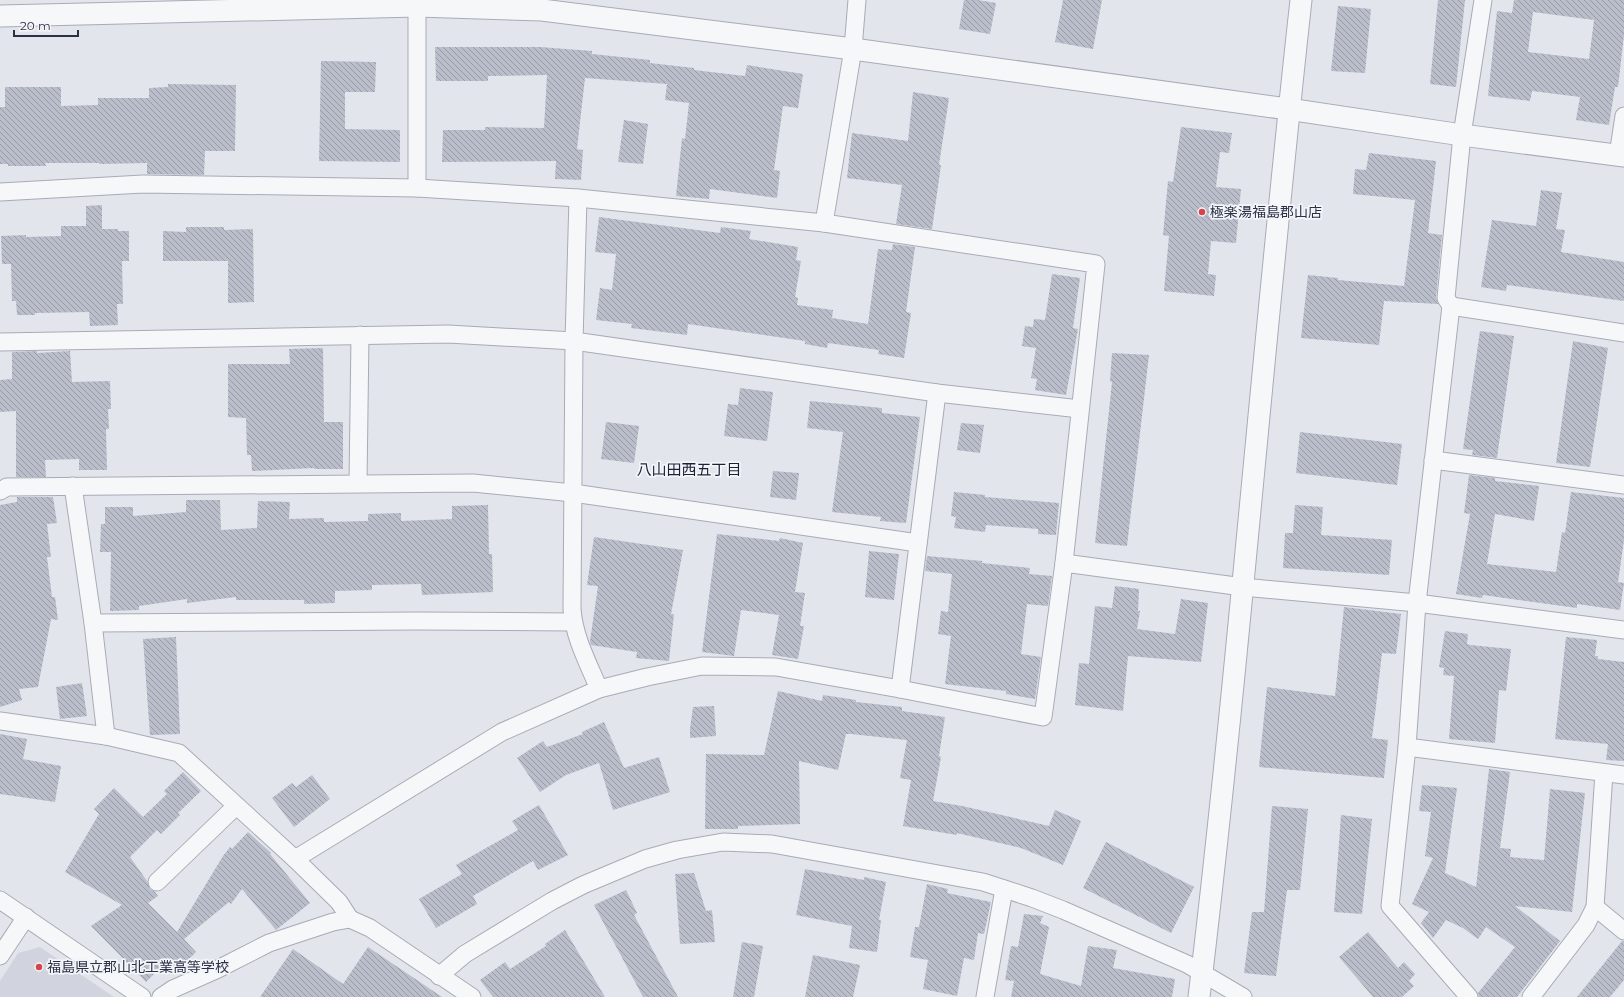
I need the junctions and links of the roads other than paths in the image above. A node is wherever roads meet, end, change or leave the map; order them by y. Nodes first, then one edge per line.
1 (857, 0) edge
2 (1300, 0) edge
3 (1483, 0) edge
4 (417, 3) edge
5 (0, 16) edge
6 (852, 49) junction
7 (1288, 109) junction
8 (1624, 116) edge
9 (1462, 135) junction
10 (1621, 156) edge
11 (417, 188) junction
12 (0, 192) edge
13 (578, 198) junction
14 (824, 223) junction
15 (1451, 306) junction
16 (1624, 333) edge
17 (360, 335) junction
18 (574, 341) junction
19 (0, 342) edge
20 (936, 393) junction
21 (1080, 409) junction
22 (1433, 460) junction
23 (358, 483) junction
24 (1624, 485) edge
25 (73, 486) junction
26 (0, 491) edge
27 (573, 493) junction
28 (918, 542) junction
29 (1064, 563) junction
30 (1243, 587) junction
31 (1417, 603) junction
32 (573, 622) junction
33 (94, 623) junction
34 (1624, 630) edge
35 (600, 689) junction
36 (900, 689) junction
37 (0, 721) edge
38 (106, 736) junction
39 (1407, 747) junction
40 (1604, 773) junction
41 (1624, 775) edge
42 (236, 806) junction
43 (295, 859) junction
44 (158, 882) dead end
45 (1004, 889) junction
46 (0, 900) edge
47 (1595, 907) junction
48 (26, 917) junction
49 (350, 919) junction
50 (1624, 931) edge
51 (0, 956) edge
52 (1202, 972) junction
53 (439, 976) junction
54 (142, 997) edge
55 (161, 997) edge
56 (472, 997) edge
57 (985, 997) edge
58 (1199, 997) edge
59 (1243, 997) edge
60 (1469, 997) edge
61 (1531, 997) edge

1 - 6 street
2 - 7 street
3 - 9 street
4 - 5 street
4 - 6 street
4 - 11 street
6 - 7 street
6 - 14 street
7 - 9 street
7 - 30 street
8 - 10 street
9 - 10 street
9 - 15 street
11 - 12 street
11 - 13 street
13 - 14 street
13 - 18 street
14 - 21 street
15 - 16 street
15 - 22 street
17 - 18 street
17 - 19 street
17 - 23 street
18 - 20 street
18 - 27 street
20 - 21 street
20 - 28 street
21 - 29 street
22 - 24 street
22 - 31 street
23 - 25 street
23 - 27 street
25 - 26 street
25 - 33 street
27 - 28 street
27 - 32 street
28 - 36 street
29 - 30 street
29 - 36 street
30 - 31 street
30 - 52 street
31 - 34 street
31 - 39 street
32 - 33 street
32 - 35 street
33 - 38 street
35 - 36 street
35 - 43 street
37 - 38 street
38 - 42 street
39 - 40 street
39 - 60 street
40 - 41 street
40 - 47 street
42 - 43 street
42 - 44 street
43 - 49 street
45 - 52 street
45 - 53 street
45 - 57 street
46 - 48 street
47 - 50 street
47 - 61 street
48 - 51 street
48 - 54 street
49 - 53 street
49 - 55 street
52 - 58 street
52 - 59 street
53 - 56 street

